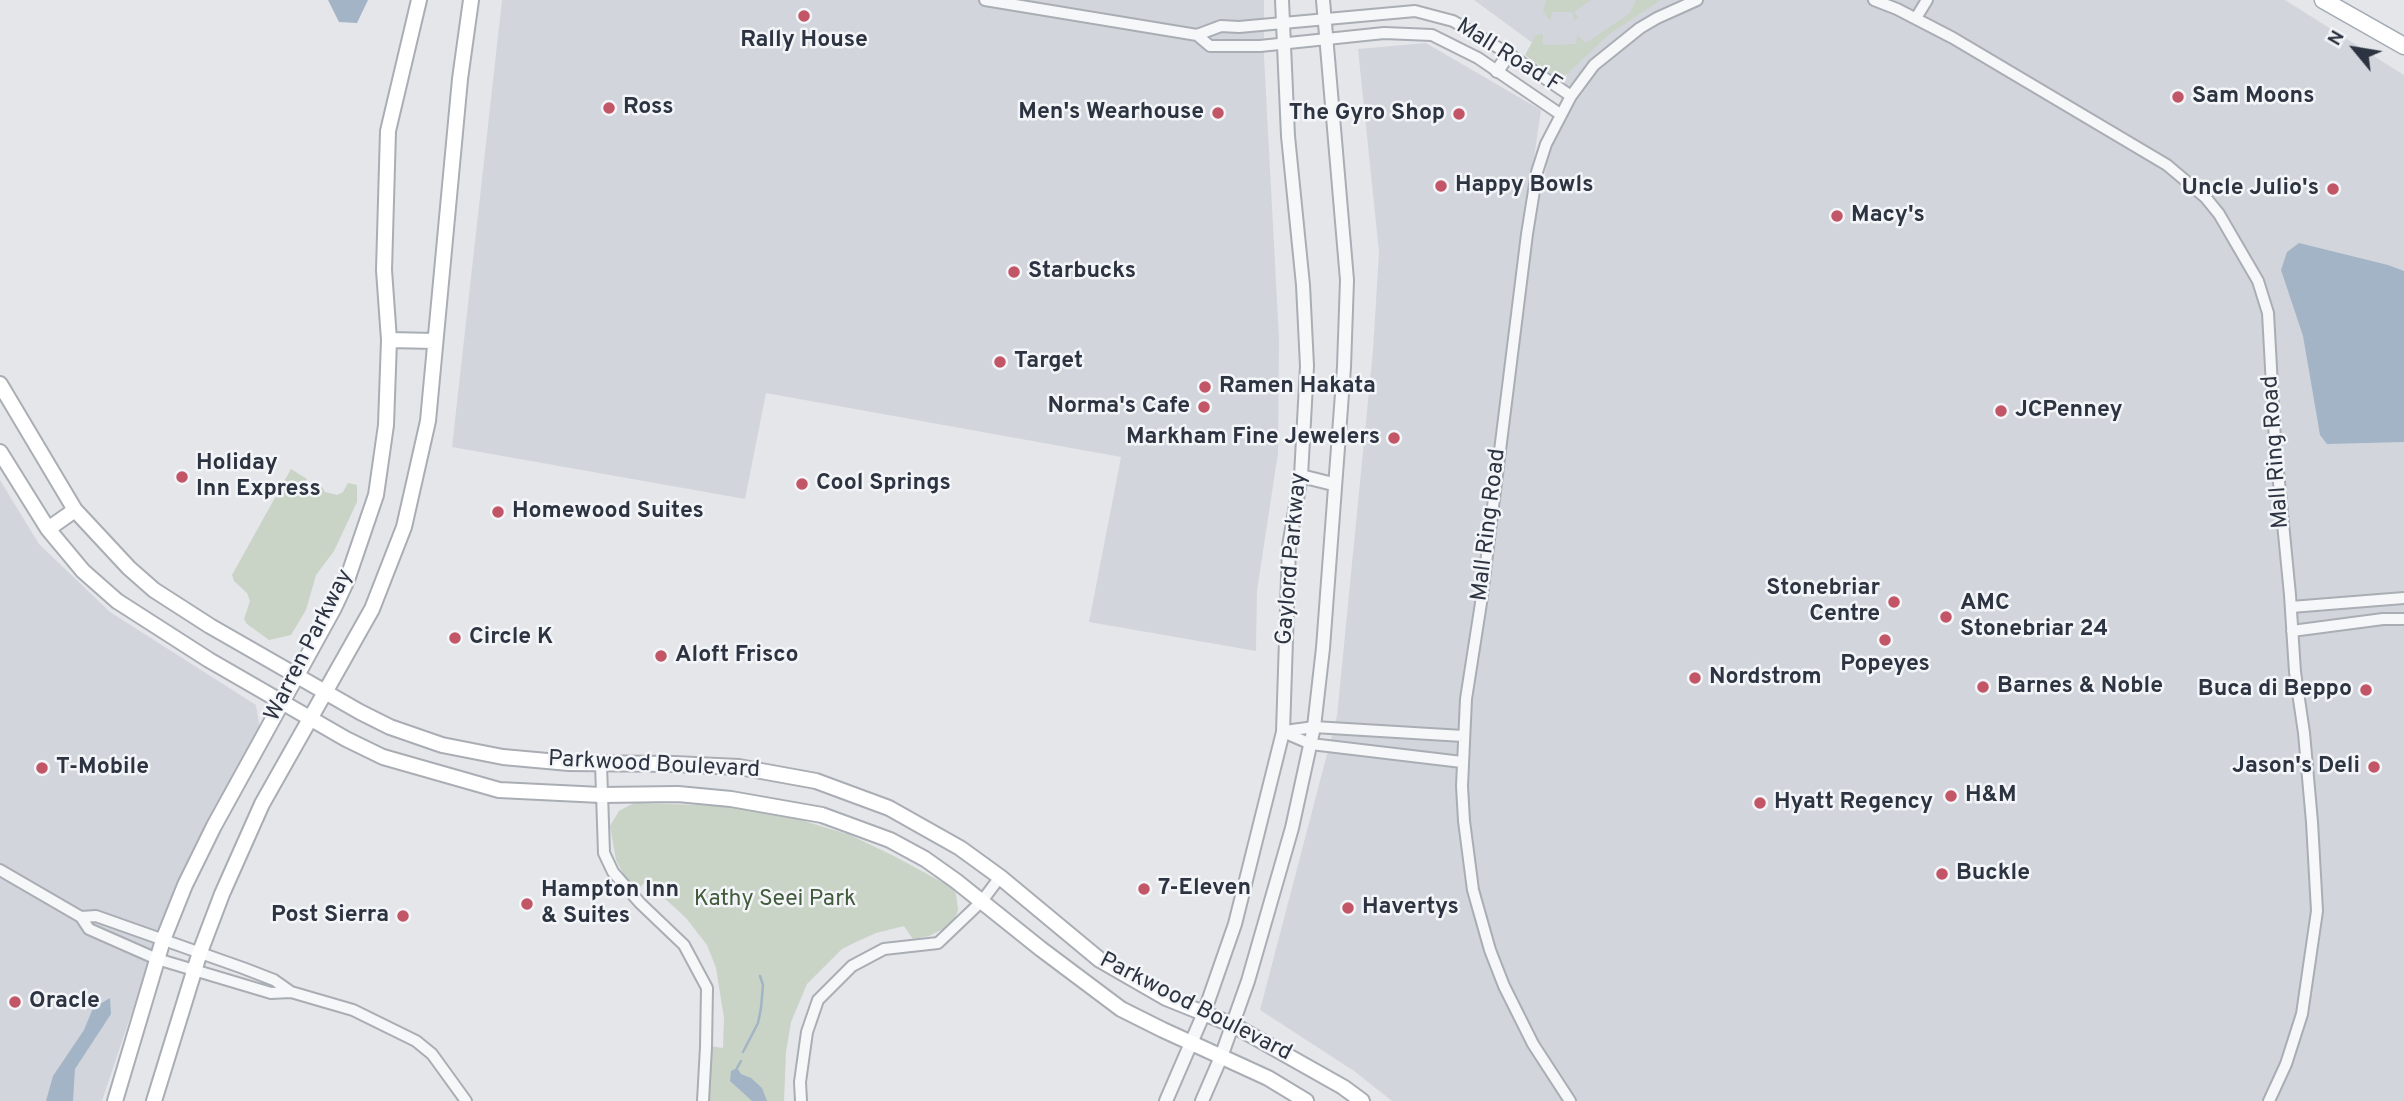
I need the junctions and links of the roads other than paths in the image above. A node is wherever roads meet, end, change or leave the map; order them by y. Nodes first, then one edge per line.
1 (419, 0) edge
2 (471, 0) edge
3 (985, 0) edge
4 (1282, 0) edge
5 (1322, 0) edge
6 (1697, 0) edge
7 (1874, 0) edge
8 (1927, 0) edge
9 (2323, 0) edge
10 (1900, 4) edge
11 (1324, 18) junction
12 (1916, 18) junction
13 (1282, 22) junction
14 (1197, 35) junction
15 (1325, 39) junction
16 (1284, 44) junction
17 (2404, 46) edge
18 (1509, 54) junction
19 (1497, 71) junction
20 (1571, 96) junction
21 (1560, 114) junction
22 (389, 340) junction
23 (435, 341) junction
24 (0, 384) edge
25 (0, 453) edge
26 (1301, 476) junction
27 (1334, 484) junction
28 (75, 510) junction
29 (48, 529) junction
30 (2404, 598) edge
31 (2291, 607) junction
32 (2404, 619) edge
33 (2292, 631) junction
34 (297, 677) junction
35 (326, 693) junction
36 (283, 702) junction
37 (311, 719) junction
38 (1314, 727) junction
39 (1283, 732) junction
40 (1462, 736) junction
41 (1311, 744) junction
42 (1462, 762) junction
43 (601, 764) junction
44 (601, 795) junction
45 (0, 870) edge
46 (1000, 877) junction
47 (982, 901) junction
48 (81, 917) junction
49 (163, 940) junction
50 (200, 952) junction
51 (158, 959) junction
52 (195, 969) junction
53 (291, 992) junction
54 (1204, 1013) junction
55 (1233, 1026) junction
56 (1191, 1043) junction
57 (1221, 1056) junction
58 (115, 1101) edge
59 (155, 1101) edge
60 (466, 1101) edge
61 (703, 1101) edge
62 (801, 1101) edge
63 (1166, 1101) edge
64 (1202, 1101) edge
65 (1306, 1101) edge
66 (1362, 1101) edge
67 (1570, 1101) edge
68 (2269, 1101) edge

1 - 22 main road, Warren Parkway
2 - 23 main road, Warren Parkway
3 - 14 street, Mall Road F
4 - 13 street, Gaylord Parkway
5 - 11 street, Gaylord Parkway
6 - 20 street, Mall Ring Road
7 - 10 street, Mall Ring Road
8 - 12 street
9 - 17 main road
10 - 12 street, Mall Ring Road
11 - 13 street, Mall Road F
11 - 15 street, Gaylord Parkway
11 - 18 street, Mall Road F
12 - 31 street, Mall Ring Road
13 - 14 street, Mall Road F
13 - 16 street, Gaylord Parkway
14 - 16 street, Mall Road F
15 - 16 street, Mall Road F
15 - 19 street, Mall Road F
15 - 27 street, Gaylord Parkway
16 - 26 street, Gaylord Parkway
18 - 19 street
18 - 20 street, Mall Road F
19 - 21 street, Mall Road F
20 - 21 street, Mall Ring Road
21 - 40 street, Mall Ring Road
22 - 23 main road
22 - 34 main road, Warren Parkway
23 - 35 main road, Warren Parkway
24 - 28 main road, Parkwood Boulevard
25 - 29 main road, Parkwood Boulevard
26 - 27 street
26 - 39 street, Gaylord Parkway
27 - 38 street, Gaylord Parkway
28 - 29 main road
28 - 34 main road, Parkwood Boulevard
29 - 36 main road, Parkwood Boulevard
30 - 31 street
31 - 33 street, Mall Ring Road
32 - 33 street
33 - 68 street, Mall Ring Road
34 - 35 main road, Parkwood Boulevard
34 - 36 main road, Warren Parkway
35 - 37 main road, Warren Parkway
35 - 43 main road, Parkwood Boulevard
36 - 37 main road, Parkwood Boulevard
36 - 49 main road, Warren Parkway
37 - 44 main road, Parkwood Boulevard
37 - 50 main road, Warren Parkway
38 - 39 street
38 - 40 street
38 - 41 street, Gaylord Parkway
39 - 41 street
39 - 54 street, Gaylord Parkway
40 - 42 street, Mall Ring Road
41 - 42 street
41 - 55 street, Gaylord Parkway
42 - 67 street, Mall Ring Road
43 - 44 street
43 - 46 main road, Parkwood Boulevard
44 - 47 main road, Parkwood Boulevard
44 - 61 street
45 - 48 street
46 - 47 street
46 - 54 main road, Parkwood Boulevard
47 - 56 main road, Parkwood Boulevard
47 - 62 street
48 - 49 street
48 - 51 street
49 - 50 street
49 - 51 main road, Warren Parkway
50 - 52 main road, Warren Parkway
50 - 53 street
51 - 52 street
51 - 58 main road, Warren Parkway
52 - 53 street
52 - 59 main road, Warren Parkway
53 - 60 street
54 - 55 main road, Parkwood Boulevard
54 - 56 street, Gaylord Parkway
55 - 57 street, Gaylord Parkway
55 - 66 main road, Parkwood Boulevard
56 - 57 main road, Parkwood Boulevard
56 - 63 street, Gaylord Parkway
57 - 64 street, Gaylord Parkway
57 - 65 main road, Parkwood Boulevard

